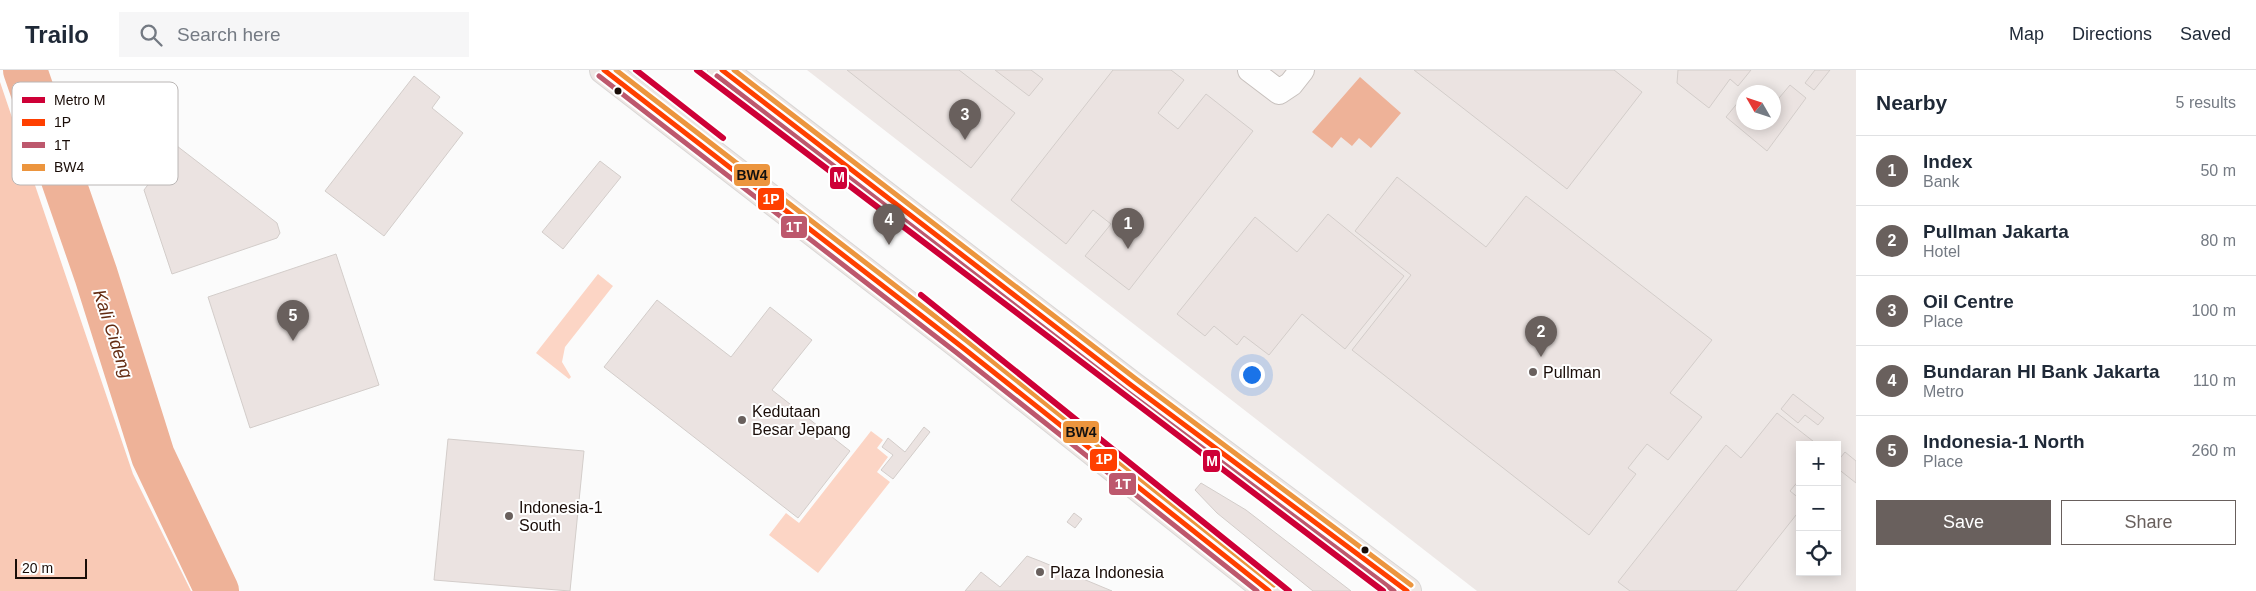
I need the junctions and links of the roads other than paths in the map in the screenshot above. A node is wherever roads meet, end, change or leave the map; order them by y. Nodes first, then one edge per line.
1 (604, 70) edge
2 (722, 70) edge
3 (1250, 70) edge
4 (1302, 70) edge
5 (1269, 591) edge
6 (1407, 591) edge

1 - 5 main road
2 - 6 main road
3 - 4 street

